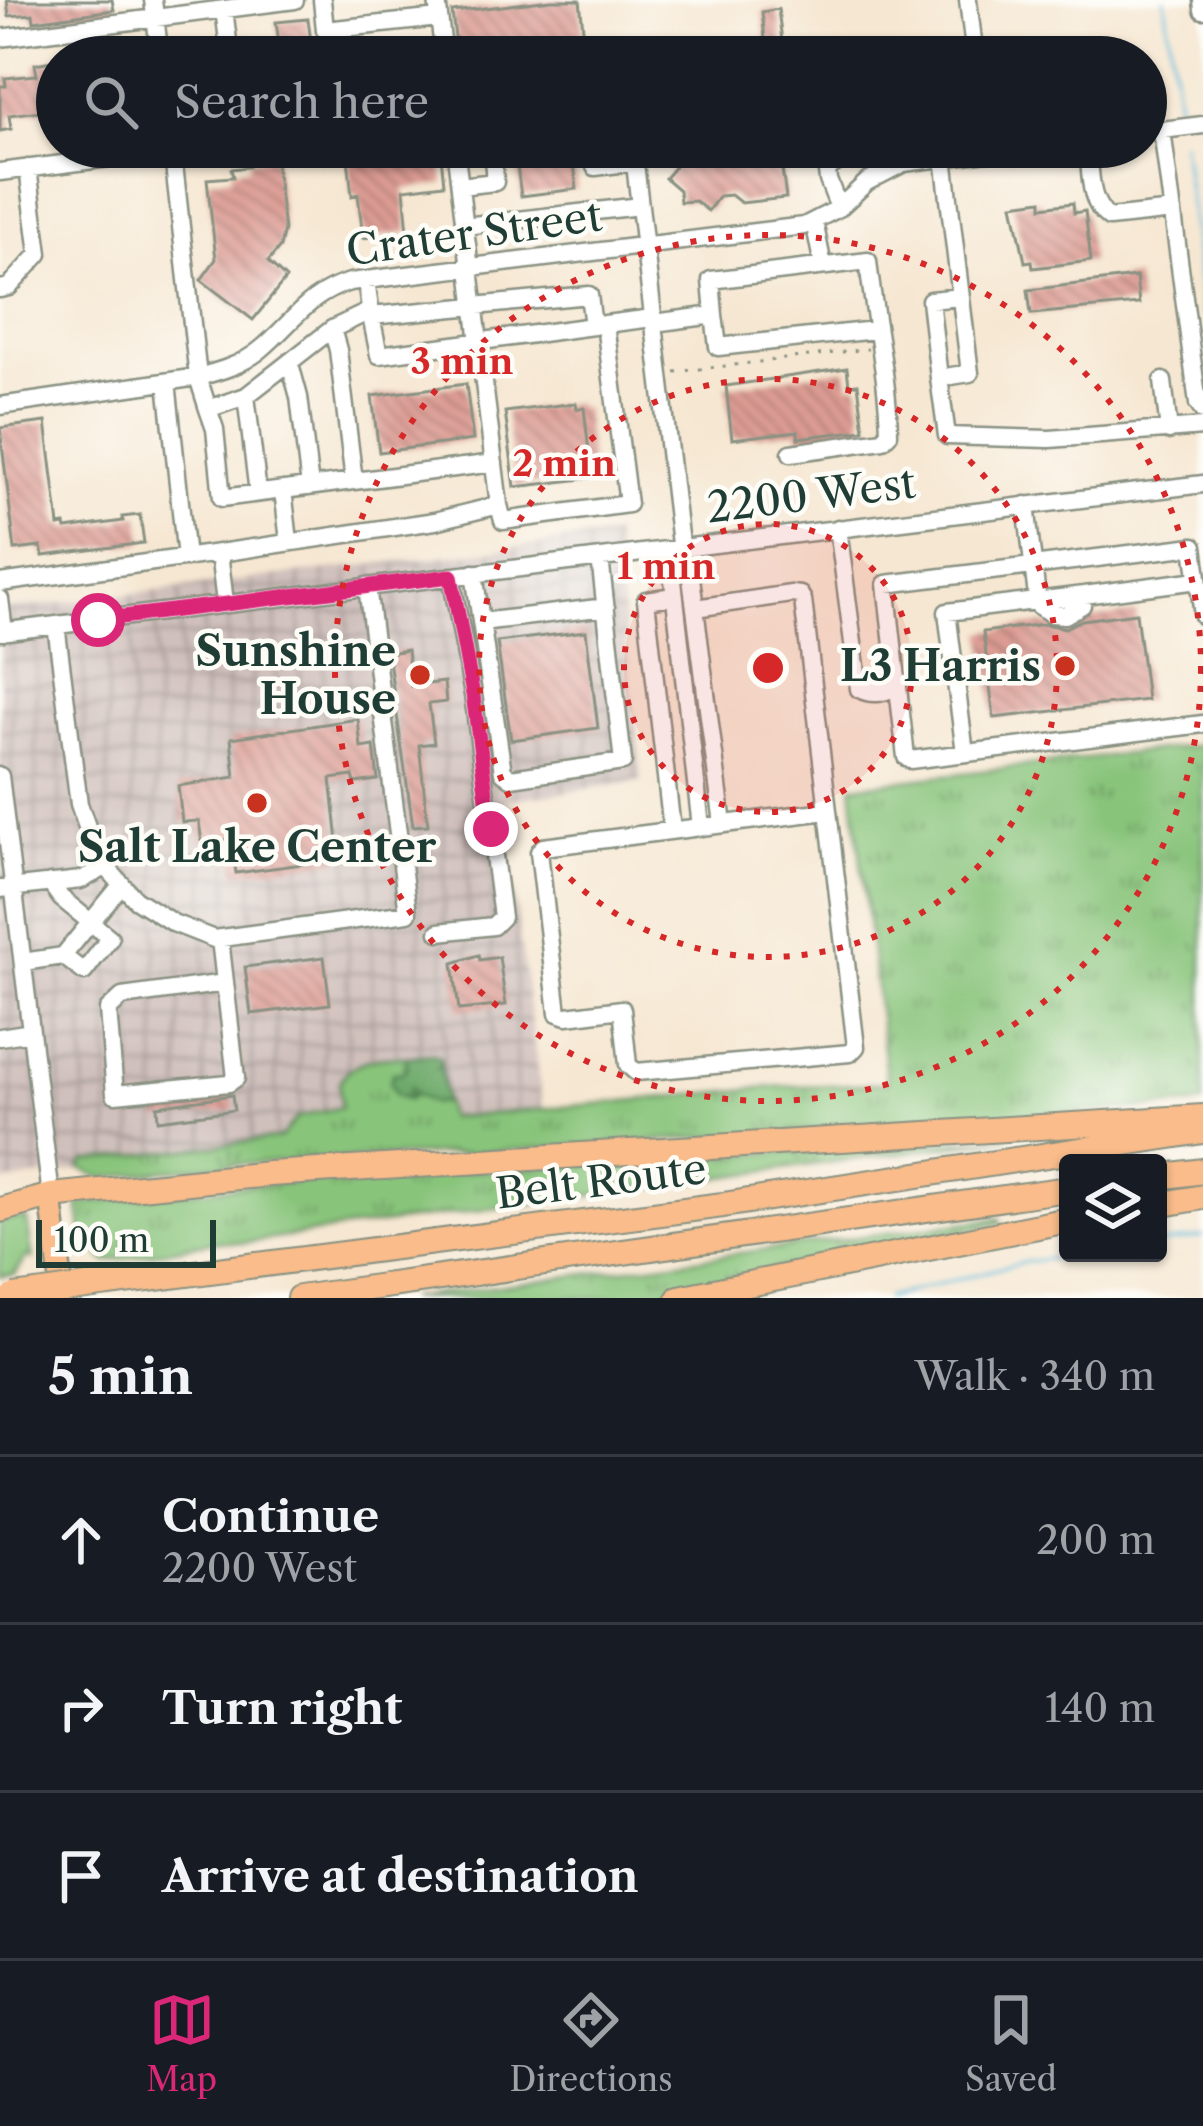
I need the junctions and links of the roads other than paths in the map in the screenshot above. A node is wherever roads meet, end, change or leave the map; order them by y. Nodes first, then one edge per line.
1 (295, 0) edge
2 (322, 0) edge
3 (968, 0) edge
4 (1202, 0) edge
5 (154, 9) edge
6 (224, 9) junction
7 (438, 9) edge
8 (1203, 10) edge
9 (228, 36) edge
10 (972, 36) edge
11 (0, 38) edge
12 (1203, 125) edge
13 (1167, 129) edge
14 (36, 168) edge
15 (174, 168) edge
16 (458, 168) edge
17 (494, 168) edge
18 (636, 168) edge
19 (894, 168) edge
20 (945, 168) edge
21 (1091, 168) edge
22 (1163, 168) edge
23 (28, 169) junction
24 (827, 169) edge
25 (0, 172) edge
26 (460, 186) junction
27 (640, 206) junction
28 (839, 208) junction
29 (1173, 211) junction
30 (814, 220) junction
31 (464, 226) junction
32 (645, 247) junction
33 (823, 266) junction
34 (469, 268) junction
35 (366, 280) junction
36 (0, 289) edge
37 (961, 297) junction
38 (474, 308) junction
39 (370, 313) junction
40 (714, 315) junction
41 (654, 320) junction
42 (599, 325) junction
43 (332, 329) junction
44 (875, 330) junction
45 (479, 343) junction
46 (290, 364) junction
47 (198, 377) junction
48 (939, 378) junction
49 (1163, 381) dead end
50 (167, 382) junction
51 (246, 396) junction
52 (0, 406) edge
53 (208, 409) junction
54 (1203, 411) edge
55 (1203, 427) edge
56 (1169, 430) junction
57 (791, 453) dead end
58 (494, 463) junction
59 (354, 482) junction
60 (1203, 484) edge
61 (310, 487) junction
62 (283, 490) junction
63 (257, 494) junction
64 (499, 505) junction
65 (1026, 506) junction
66 (838, 528) junction
67 (290, 541) junction
68 (219, 553) junction
69 (681, 555) junction
70 (186, 558) junction
71 (600, 558) junction
72 (1034, 565) junction
73 (474, 573) junction
74 (451, 576) junction
75 (1198, 580) junction
76 (0, 583) edge
77 (367, 586) junction
78 (674, 596) junction
79 (0, 599) edge
80 (1038, 600) junction
81 (224, 603) junction
82 (606, 608) junction
83 (695, 608) junction
84 (1203, 616) edge
85 (481, 622) junction
86 (56, 625) junction
87 (2, 632) edge
88 (898, 683) junction
89 (1203, 724) edge
90 (965, 753) junction
91 (0, 776) edge
92 (827, 811) junction
93 (723, 824) junction
94 (701, 826) junction
95 (672, 830) junction
96 (106, 867) junction
97 (50, 883) junction
98 (122, 884) junction
99 (7, 888) edge
100 (89, 922) junction
101 (439, 932) dead end
102 (220, 939) junction
103 (62, 956) junction
104 (22, 962) junction
105 (225, 983) junction
106 (31, 1032) junction
107 (0, 1037) edge
108 (1203, 1117) edge
109 (1203, 1131) edge
110 (1203, 1171) edge
111 (1167, 1176) edge
112 (1059, 1191) edge
113 (51, 1196) junction
114 (1203, 1197) edge
115 (1167, 1203) edge
116 (0, 1210) edge
117 (1059, 1222) edge
118 (10, 1298) edge
119 (63, 1298) edge
120 (299, 1298) edge
121 (679, 1298) edge

1 - 6 street
2 - 7 street
3 - 10 street
4 - 8 street
5 - 6 street
5 - 11 street
6 - 9 street
12 - 13 street
14 - 23 street
15 - 47 street
16 - 26 street
17 - 26 street
18 - 27 street
19 - 28 street, Crater Street
20 - 37 street
21 - 29 street
22 - 29 street
23 - 25 street
23 - 36 street
24 - 28 street
26 - 31 street
27 - 31 street
27 - 32 street
28 - 30 street, Crater Street
29 - 54 street
30 - 32 street, Crater Street
30 - 33 street
31 - 34 street
32 - 34 street, Crater Street
32 - 41 street
33 - 40 street
33 - 44 street
34 - 35 street, Crater Street
34 - 38 street
35 - 39 street
35 - 47 street, Crater Street
37 - 48 street
37 - 48 street
38 - 39 street
38 - 42 street
38 - 45 street
39 - 43 street
39 - 45 street
40 - 41 street
40 - 44 street
41 - 42 street
41 - 69 street
42 - 45 street
42 - 64 street
43 - 46 street
43 - 59 street
44 - 57 street
45 - 58 street
46 - 51 street
46 - 61 street
47 - 50 street, Crater Street
47 - 53 street
48 - 56 street
49 - 56 street
50 - 52 street, Crater Street
50 - 70 street
51 - 53 street
51 - 63 street
53 - 63 street
55 - 56 street
58 - 59 street
58 - 64 street
59 - 61 street
60 - 65 street, 2200 West
61 - 62 street
62 - 63 street
62 - 67 street
64 - 67 street
65 - 66 street, 2200 West
65 - 72 street
66 - 69 street, 2200 West
66 - 88 street
67 - 68 street
68 - 70 street
68 - 81 street
69 - 71 street, 2200 West
69 - 78 street
69 - 83 street
70 - 76 street
71 - 73 street, 2200 West
71 - 82 street
72 - 75 street
72 - 80 street
72 - 88 street
73 - 74 street, 2200 West
73 - 85 street
74 - 77 street, 2200 West
74 - 101 street
75 - 80 street
75 - 84 street
77 - 81 street, 2200 West
77 - 102 street
78 - 94 street
78 - 95 street
79 - 87 street
80 - 90 street
81 - 86 street, 2200 West
82 - 85 street
82 - 85 street
83 - 92 street
83 - 93 street
86 - 87 street, 2200 West
86 - 96 street
88 - 90 street
89 - 90 street
91 - 99 street
92 - 93 street
92 - 95 street
93 - 94 street
94 - 95 street
96 - 97 street
96 - 98 street
97 - 99 street
97 - 100 street
98 - 100 street
98 - 102 street
99 - 104 street
100 - 103 street
100 - 103 street
102 - 105 street
103 - 104 street
104 - 106 street
105 - 105 street
106 - 107 street
106 - 113 street
108 - 113 highway
109 - 118 highway, Belt Route, bridge
110 - 111 highway
112 - 120 highway, Belt Route
113 - 116 highway
113 - 119 main road
114 - 115 highway
117 - 121 highway

